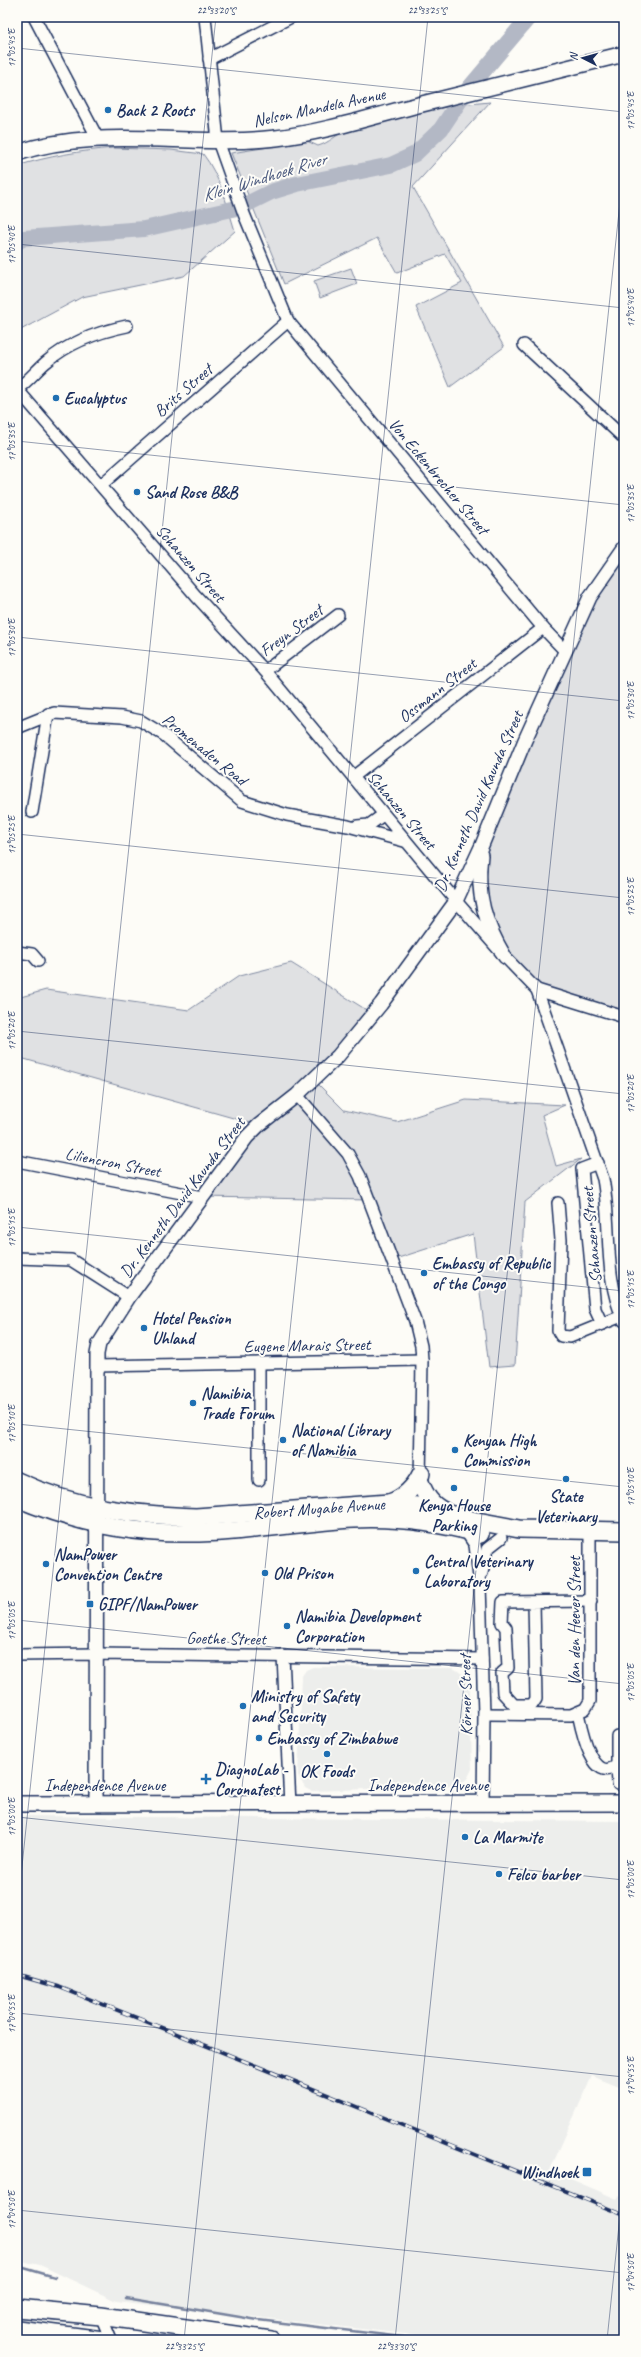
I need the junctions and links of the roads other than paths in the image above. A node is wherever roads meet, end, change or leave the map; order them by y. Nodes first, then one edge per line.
1 (34, 17) edge
2 (205, 17) edge
3 (291, 17) edge
4 (624, 54) edge
5 (209, 59) junction
6 (98, 139) junction
7 (218, 141) junction
8 (17, 153) edge
9 (288, 321) junction
10 (127, 326) dead end
11 (524, 345) dead end
12 (17, 389) edge
13 (624, 438) edge
14 (101, 485) junction
15 (624, 548) edge
16 (338, 615) dead end
17 (543, 628) junction
18 (565, 651) junction
19 (265, 671) junction
20 (48, 714) junction
21 (17, 728) edge
22 (353, 778) junction
23 (32, 812) dead end
24 (383, 816) junction
25 (348, 826) junction
26 (404, 841) junction
27 (482, 845) junction
28 (456, 901) junction
29 (17, 952) edge
30 (505, 957) junction
31 (38, 961) dead end
32 (538, 990) junction
33 (624, 1017) edge
34 (297, 1095) junction
35 (17, 1161) edge
36 (598, 1163) junction
37 (202, 1197) junction
38 (558, 1203) dead end
39 (17, 1258) edge
40 (129, 1297) junction
41 (623, 1319) edge
42 (602, 1324) junction
43 (422, 1360) junction
44 (259, 1363) junction
45 (97, 1366) junction
46 (420, 1478) junction
47 (259, 1480) dead end
48 (17, 1481) edge
49 (17, 1498) edge
50 (389, 1503) junction
51 (417, 1506) junction
52 (448, 1513) junction
53 (97, 1516) junction
54 (434, 1524) junction
55 (465, 1530) junction
56 (624, 1531) edge
57 (591, 1537) junction
58 (501, 1538) junction
59 (624, 1542) edge
60 (480, 1585) junction
61 (591, 1601) junction
62 (534, 1602) junction
63 (97, 1654) junction
64 (17, 1655) edge
65 (284, 1656) junction
66 (482, 1659) junction
67 (582, 1711) junction
68 (484, 1714) junction
69 (617, 1736) dead end
70 (617, 1764) junction
71 (618, 1784) dead end
72 (624, 1803) edge
73 (17, 1804) edge
74 (96, 1804) junction
75 (483, 1804) junction
76 (290, 1805) junction
77 (17, 2308) edge
78 (101, 2316) junction
79 (17, 2329) edge
80 (103, 2340) edge
81 (111, 2340) edge
82 (271, 2340) edge

1 - 6 street
2 - 5 street
3 - 5 street
4 - 7 main road, Nelson Mandela Avenue
5 - 7 street
6 - 7 main road, Nelson Mandela Avenue
6 - 8 main road, Nelson Mandela Avenue
7 - 9 street, Von Eckenbrecher Street
9 - 14 street, Brits Street
9 - 17 street, Von Eckenbrecher Street
10 - 12 street
11 - 13 street
12 - 14 street, Schanzen Street
14 - 19 street, Schanzen Street
15 - 18 street, Dr. Kenneth David Kaunda Street
16 - 19 street, Freyn Street
17 - 18 street, Von Eckenbrecher Street
17 - 22 street, Ossmann Street
18 - 27 street, Dr. Kenneth David Kaunda Street
19 - 22 street, Schanzen Street
20 - 21 street, Promenaden Road
20 - 23 street
20 - 25 street, Promenaden Road
22 - 24 street, Schanzen Street
24 - 25 street, Promenaden Road
24 - 26 street, Schanzen Street
25 - 26 street, Promenaden Road
26 - 28 street, Schanzen Street
27 - 28 street, Dr. Kenneth David Kaunda Street
27 - 30 street
28 - 30 street, Schanzen Street
28 - 34 street, Dr. Kenneth David Kaunda Street
29 - 31 street
30 - 32 street, Schanzen Street
32 - 33 street
32 - 36 street, Schanzen Street
34 - 37 street, Dr. Kenneth David Kaunda Street
34 - 43 street
35 - 37 street, Liliencron Street
36 - 41 street, Schanzen Street
36 - 42 street
37 - 40 street, Dr. Kenneth David Kaunda Street
38 - 42 street
39 - 40 street
40 - 45 street, Dr. Kenneth David Kaunda Street
41 - 42 street
43 - 44 street, Eugene Marais Street
43 - 46 street
44 - 45 street, Eugene Marais Street
44 - 47 street
45 - 53 street, Dr. Kenneth David Kaunda Street
46 - 50 main road
46 - 51 street
46 - 52 main road
48 - 53 main road, Robert Mugabe Avenue
49 - 53 main road, Robert Mugabe Avenue
50 - 51 main road, Robert Mugabe Avenue
50 - 53 main road, Robert Mugabe Avenue
51 - 52 main road, Robert Mugabe Avenue
51 - 54 street
52 - 57 main road, Robert Mugabe Avenue
53 - 54 main road, Robert Mugabe Avenue
53 - 63 street, Dr. Kenneth David Kaunda Street
54 - 55 main road, Robert Mugabe Avenue
55 - 58 main road, Robert Mugabe Avenue
55 - 60 street, Körner Street
56 - 57 main road, Robert Mugabe Avenue
57 - 58 main road, Robert Mugabe Avenue
57 - 59 main road, Robert Mugabe Avenue
57 - 61 street, Van den Heever Street
58 - 60 street, Körner Street
60 - 66 street, Körner Street
61 - 62 street
61 - 67 street, Van den Heever Street
62 - 62 street
63 - 64 street, Goethe Street
63 - 65 street, Goethe Street
63 - 74 street, Dr. Kenneth David Kaunda Street
65 - 66 street, Goethe Street
65 - 76 street
66 - 68 street, Körner Street
67 - 68 street
67 - 70 street
68 - 75 street, Körner Street
69 - 70 street
70 - 71 street
72 - 75 main road, Independence Avenue
73 - 74 main road, Independence Avenue
74 - 76 main road, Independence Avenue
75 - 76 main road, Independence Avenue
77 - 78 main road
78 - 81 street
78 - 82 main road
79 - 80 main road

